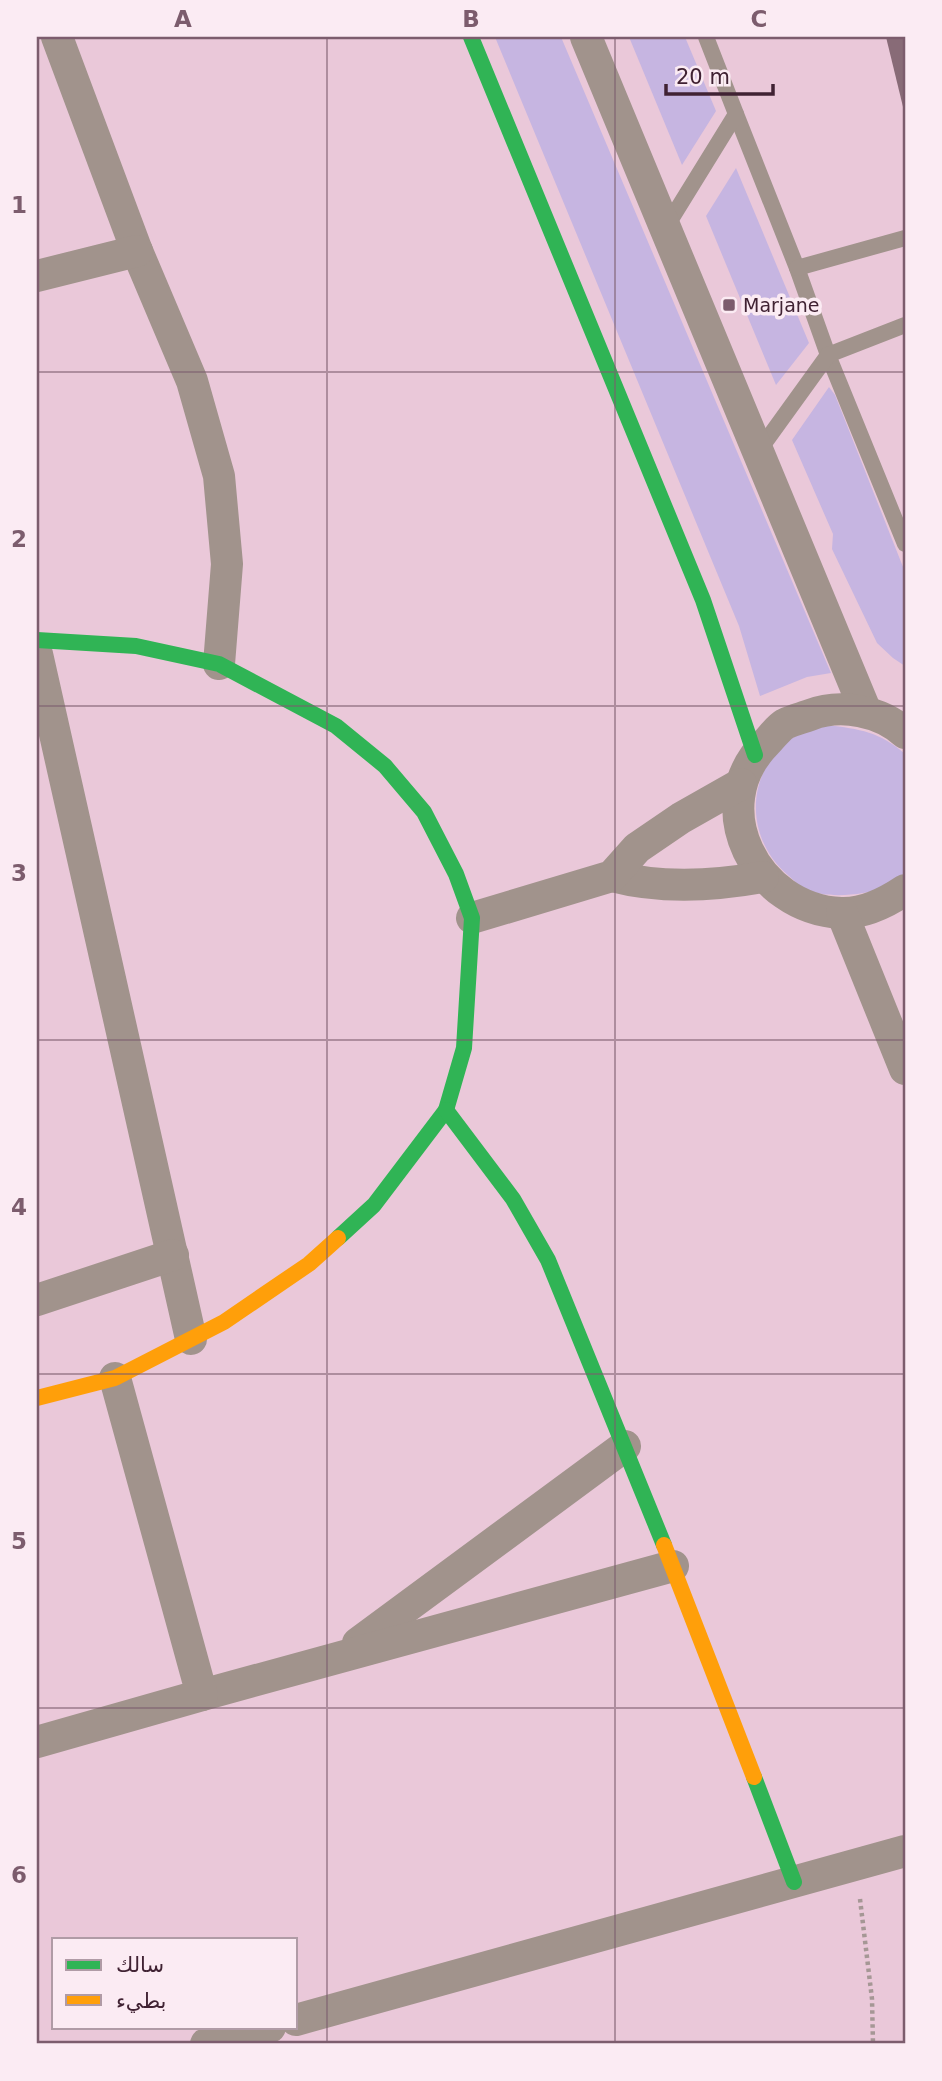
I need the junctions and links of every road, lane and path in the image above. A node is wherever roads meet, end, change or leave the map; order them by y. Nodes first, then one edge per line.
1 (57, 37) edge
2 (471, 37) edge
3 (586, 37) edge
4 (706, 37) edge
5 (736, 114) junction
6 (665, 229) junction
7 (905, 238) edge
8 (137, 251) junction
9 (797, 268) junction
10 (37, 276) edge
11 (905, 325) edge
12 (828, 355) junction
13 (758, 452) junction
14 (905, 544) edge
15 (37, 640) edge
16 (37, 654) edge
17 (219, 664) junction
18 (866, 712) junction
19 (905, 733) edge
20 (755, 755) junction
21 (741, 784) junction
22 (612, 876) junction
23 (763, 877) junction
24 (905, 890) edge
25 (842, 913) junction
26 (472, 918) junction
27 (905, 1069) edge
28 (446, 1110) junction
29 (173, 1255) junction
30 (37, 1300) edge
31 (191, 1339) junction
32 (115, 1378) junction
33 (37, 1398) edge
34 (625, 1447) junction
35 (673, 1566) junction
36 (342, 1655) junction
37 (202, 1695) junction
38 (37, 1742) edge
39 (905, 1851) edge
40 (857, 1865) junction
41 (794, 1882) junction
42 (298, 2019) edge
43 (266, 2028) edge
44 (206, 2044) edge
45 (873, 2044) edge

1 - 8 street
2 - 20 street
3 - 6 street
4 - 5 lane
5 - 6 lane
5 - 9 lane
6 - 13 street
7 - 9 lane
8 - 10 street
8 - 17 street
9 - 12 lane
11 - 12 lane
12 - 13 lane
12 - 14 lane
13 - 18 street
15 - 17 street
16 - 29 street
17 - 26 street
18 - 19 street
18 - 20 street
20 - 21 street
21 - 22 street
21 - 23 street
22 - 23 street
22 - 26 street
23 - 25 street
24 - 25 street
25 - 27 street
26 - 28 street
28 - 31 street
28 - 34 street
29 - 30 street
29 - 31 street
31 - 32 street
32 - 33 street
32 - 37 street
34 - 35 street
34 - 36 street
35 - 36 street
35 - 41 street
36 - 37 street
37 - 38 street
39 - 40 street
40 - 41 street
40 - 45 path
41 - 42 street
43 - 44 street

